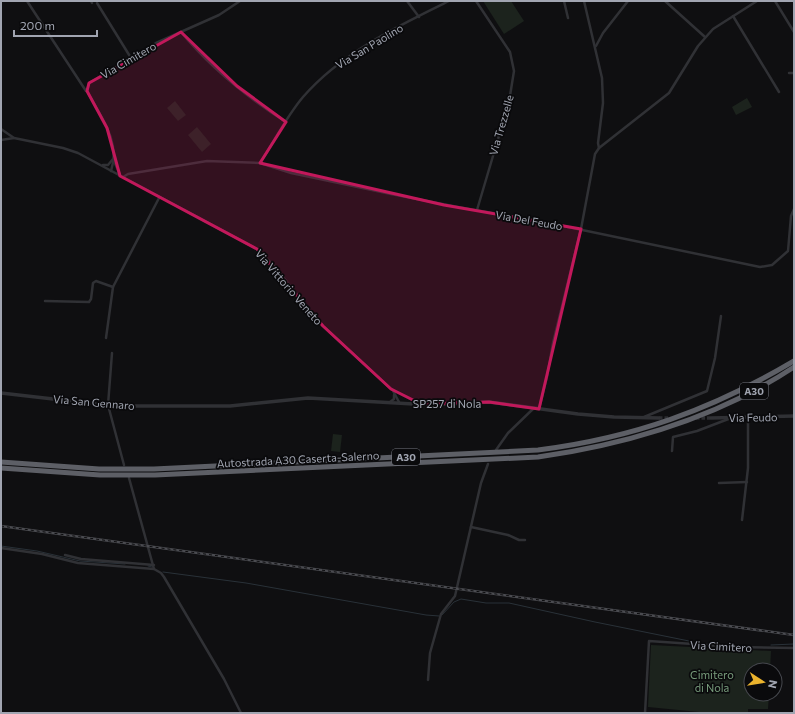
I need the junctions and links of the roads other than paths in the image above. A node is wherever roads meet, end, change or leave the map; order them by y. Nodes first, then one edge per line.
1 (27, 1) edge
2 (240, 1) edge
3 (407, 1) edge
4 (449, 1) edge
5 (476, 1) edge
6 (564, 1) edge
7 (584, 1) edge
8 (628, 1) edge
9 (665, 1) edge
10 (757, 1) edge
11 (775, 1) edge
12 (97, 3) dead end
13 (733, 16) junction
14 (419, 17) junction
15 (568, 18) dead end
16 (181, 32) junction
17 (794, 32) edge
18 (705, 37) junction
19 (596, 46) junction
20 (131, 58) junction
21 (789, 73) dead end
22 (794, 74) edge
23 (86, 91) junction
24 (779, 92) dead end
25 (286, 122) junction
26 (1, 130) edge
27 (14, 138) junction
28 (1, 140) edge
29 (599, 148) junction
30 (113, 159) junction
31 (260, 164) junction
32 (100, 165) junction
33 (111, 171) junction
34 (122, 177) junction
35 (158, 198) junction
36 (794, 208) edge
37 (477, 210) junction
38 (581, 230) junction
39 (113, 287) junction
40 (45, 301) dead end
41 (721, 316) dead end
42 (106, 338) dead end
43 (112, 353) dead end
44 (794, 361) edge
45 (794, 367) edge
46 (391, 389) junction
47 (1, 393) edge
48 (394, 394) junction
49 (390, 402) junction
50 (399, 402) junction
51 (421, 404) junction
52 (108, 405) junction
53 (235, 405) joint
54 (534, 408) junction
55 (539, 409) junction
56 (794, 416) edge
57 (643, 418) junction
58 (659, 418) tunnel mouth
59 (711, 418) tunnel mouth
60 (731, 418) junction
61 (748, 418) junction
62 (496, 450) dead end
63 (672, 451) dead end
64 (1, 462) edge
65 (488, 464) dead end
66 (124, 465) dead end
67 (1, 468) edge
68 (128, 478) dead end
69 (747, 482) junction
70 (719, 483) dead end
71 (742, 520) dead end
72 (471, 526) junction
73 (525, 540) dead end
74 (1, 548) edge
75 (65, 555) dead end
76 (154, 564) junction
77 (154, 569) junction
78 (794, 648) edge
79 (428, 680) dead end
80 (241, 713) edge
81 (645, 713) edge

1 - 23 street
2 - 16 street, Via Cimitero
3 - 14 street
4 - 14 street, Via San Paolino
5 - 37 street, Via Trezzelle
6 - 15 street
7 - 19 street
8 - 19 street
9 - 18 street
10 - 13 street
11 - 17 street
12 - 20 street
13 - 18 street
13 - 24 street
14 - 25 street, Via San Paolino
16 - 20 street, Via Cimitero
16 - 25 street
18 - 29 street
19 - 29 street
20 - 23 street, Via Cimitero
21 - 22 street
23 - 30 street
25 - 31 street, Via San Paolino
26 - 27 street, Via Vittorio Veneto
27 - 28 street
27 - 32 street, Via Vittorio Veneto
29 - 38 street
30 - 32 street
30 - 33 street
30 - 34 street
31 - 34 street
31 - 37 street
32 - 33 street, Via Vittorio Veneto
33 - 34 street, Via Vittorio Veneto
34 - 35 street, Via Vittorio Veneto
35 - 39 street
35 - 46 street, Via Vittorio Veneto
36 - 38 street, Via Del Feudo
37 - 38 street, Via Del Feudo
38 - 55 street
39 - 40 street
39 - 42 street
41 - 57 street
43 - 52 street
44 - 64 highway, Autostrada A30 Caserta-Salerno / A30
45 - 67 highway, Autostrada A30 Caserta-Salerno / A30
46 - 48 street
46 - 51 street, Via Vittorio Veneto
47 - 52 street, Via San Gennaro
48 - 49 street
48 - 50 street
49 - 50 street, SP257 di Nola
49 - 53 street, SP257 di Nola
50 - 51 street, SP257 di Nola
51 - 54 street, SP257 di Nola
52 - 53 street, Via San Gennaro
52 - 66 street
54 - 55 street, SP257 di Nola
54 - 62 street
55 - 57 street, SP257 di Nola
56 - 61 street, Via Feudo
57 - 58 street, SP257 di Nola
59 - 60 street, Via Feudo
60 - 61 street, Via Feudo
60 - 63 street
61 - 69 street
65 - 72 street
68 - 76 street
69 - 70 street
69 - 71 street
72 - 73 street
72 - 79 street
74 - 77 street
75 - 76 street
76 - 77 street
77 - 80 street
78 - 81 street, Via Cimitero

